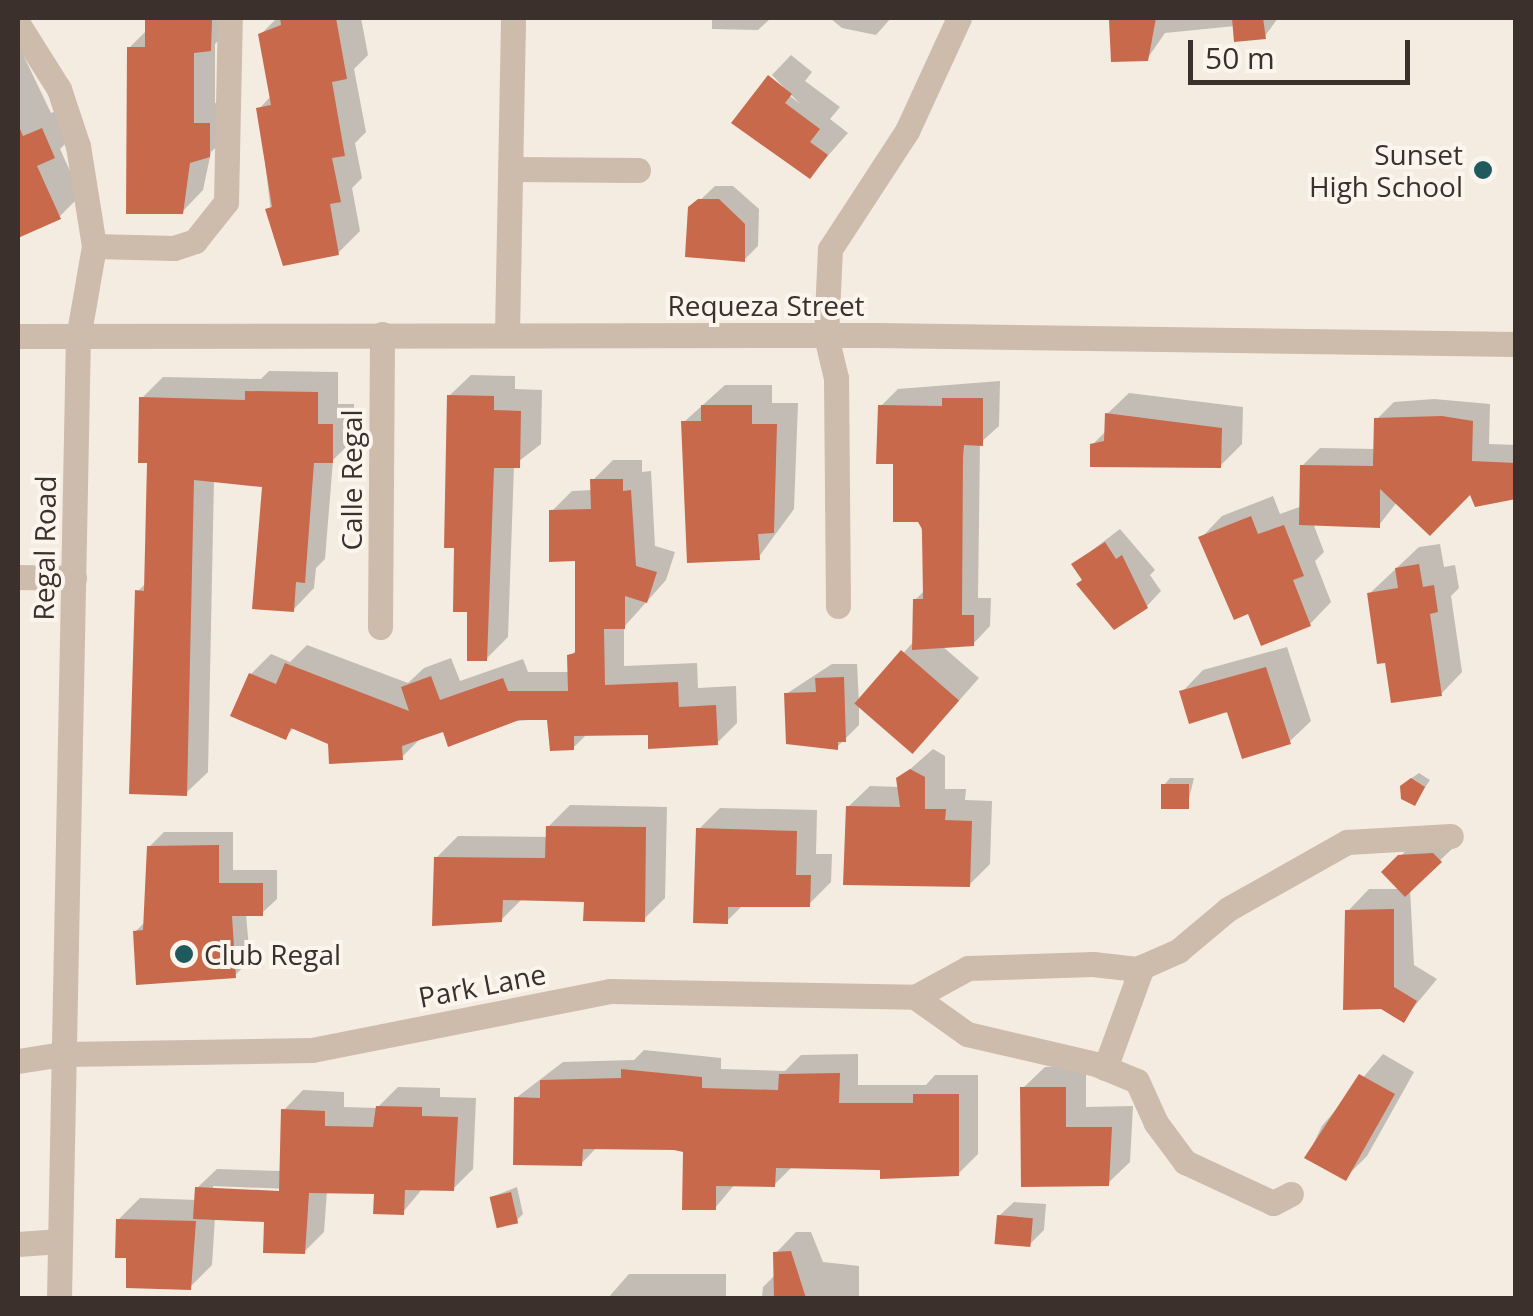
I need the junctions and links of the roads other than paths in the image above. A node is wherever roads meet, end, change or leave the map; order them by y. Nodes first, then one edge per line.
1 (230, 18) edge
2 (513, 18) edge
3 (959, 18) edge
4 (18, 24) edge
5 (510, 169) junction
6 (638, 170) dead end
7 (94, 246) junction
8 (382, 334) junction
9 (507, 334) junction
10 (18, 336) edge
11 (826, 336) junction
12 (78, 338) junction
13 (1516, 344) edge
14 (18, 577) edge
15 (74, 578) junction
16 (838, 606) dead end
17 (380, 627) dead end
18 (1452, 836) dead end
19 (1142, 967) junction
20 (915, 998) junction
21 (63, 1054) junction
22 (18, 1061) edge
23 (1105, 1068) junction
24 (1291, 1194) dead end
25 (60, 1242) junction
26 (18, 1244) edge
27 (59, 1298) edge

1 - 7 street
2 - 5 street
3 - 11 street
4 - 7 street
5 - 6 street
5 - 9 street
7 - 12 street, Regal Road
8 - 9 street, Requeza Street
8 - 12 street, Requeza Street
8 - 17 street, Calle Regal
9 - 11 street, Requeza Street
10 - 12 street, Requeza Street
11 - 13 street, Requeza Street
11 - 16 street
12 - 15 street, Regal Road
14 - 15 street
15 - 21 street, Regal Road
18 - 19 street
19 - 20 street
19 - 23 street
20 - 21 street, Park Lane
20 - 23 street
21 - 22 street, Park Lane
21 - 25 street, Regal Road
23 - 24 street
25 - 26 street
25 - 27 street, Regal Road

